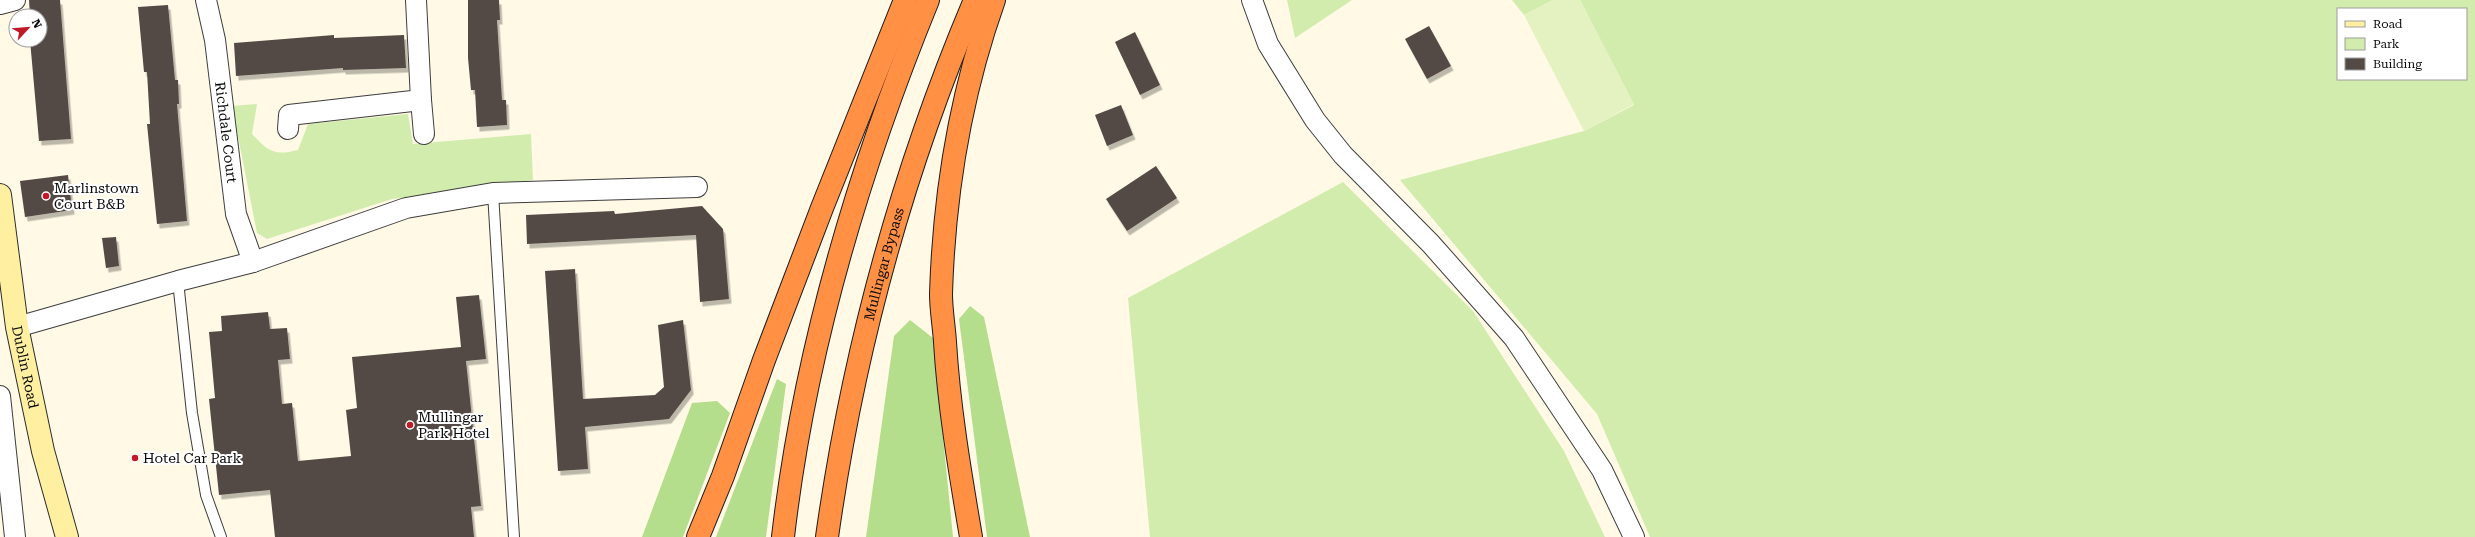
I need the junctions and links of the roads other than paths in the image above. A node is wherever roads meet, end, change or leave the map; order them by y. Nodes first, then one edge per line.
1 (15, 0) edge
2 (206, 0) edge
3 (416, 0) edge
4 (905, 0) edge
5 (928, 0) edge
6 (975, 0) edge
7 (994, 0) edge
8 (1252, 0) edge
9 (0, 4) edge
10 (421, 100) junction
11 (288, 129) dead end
12 (424, 134) dead end
13 (696, 187) dead end
14 (493, 192) junction
15 (0, 195) edge
16 (253, 262) junction
17 (178, 281) junction
18 (17, 327) junction
19 (0, 396) edge
20 (15, 537) edge
21 (67, 537) edge
22 (221, 537) edge
23 (514, 537) edge
24 (698, 537) edge
25 (783, 537) edge
26 (827, 537) edge
27 (971, 537) edge
28 (1634, 537) edge

1 - 9 street
2 - 16 street, Richdale Court
3 - 10 street
4 - 24 highway
5 - 25 highway
6 - 26 highway, Mullingar Bypass
7 - 27 highway
8 - 28 street
10 - 11 street
10 - 12 street
13 - 14 street
14 - 16 street
14 - 23 lane
15 - 18 main road, Dublin Road
16 - 17 street
17 - 18 street
17 - 22 lane
18 - 21 main road, Dublin Road
19 - 20 street

